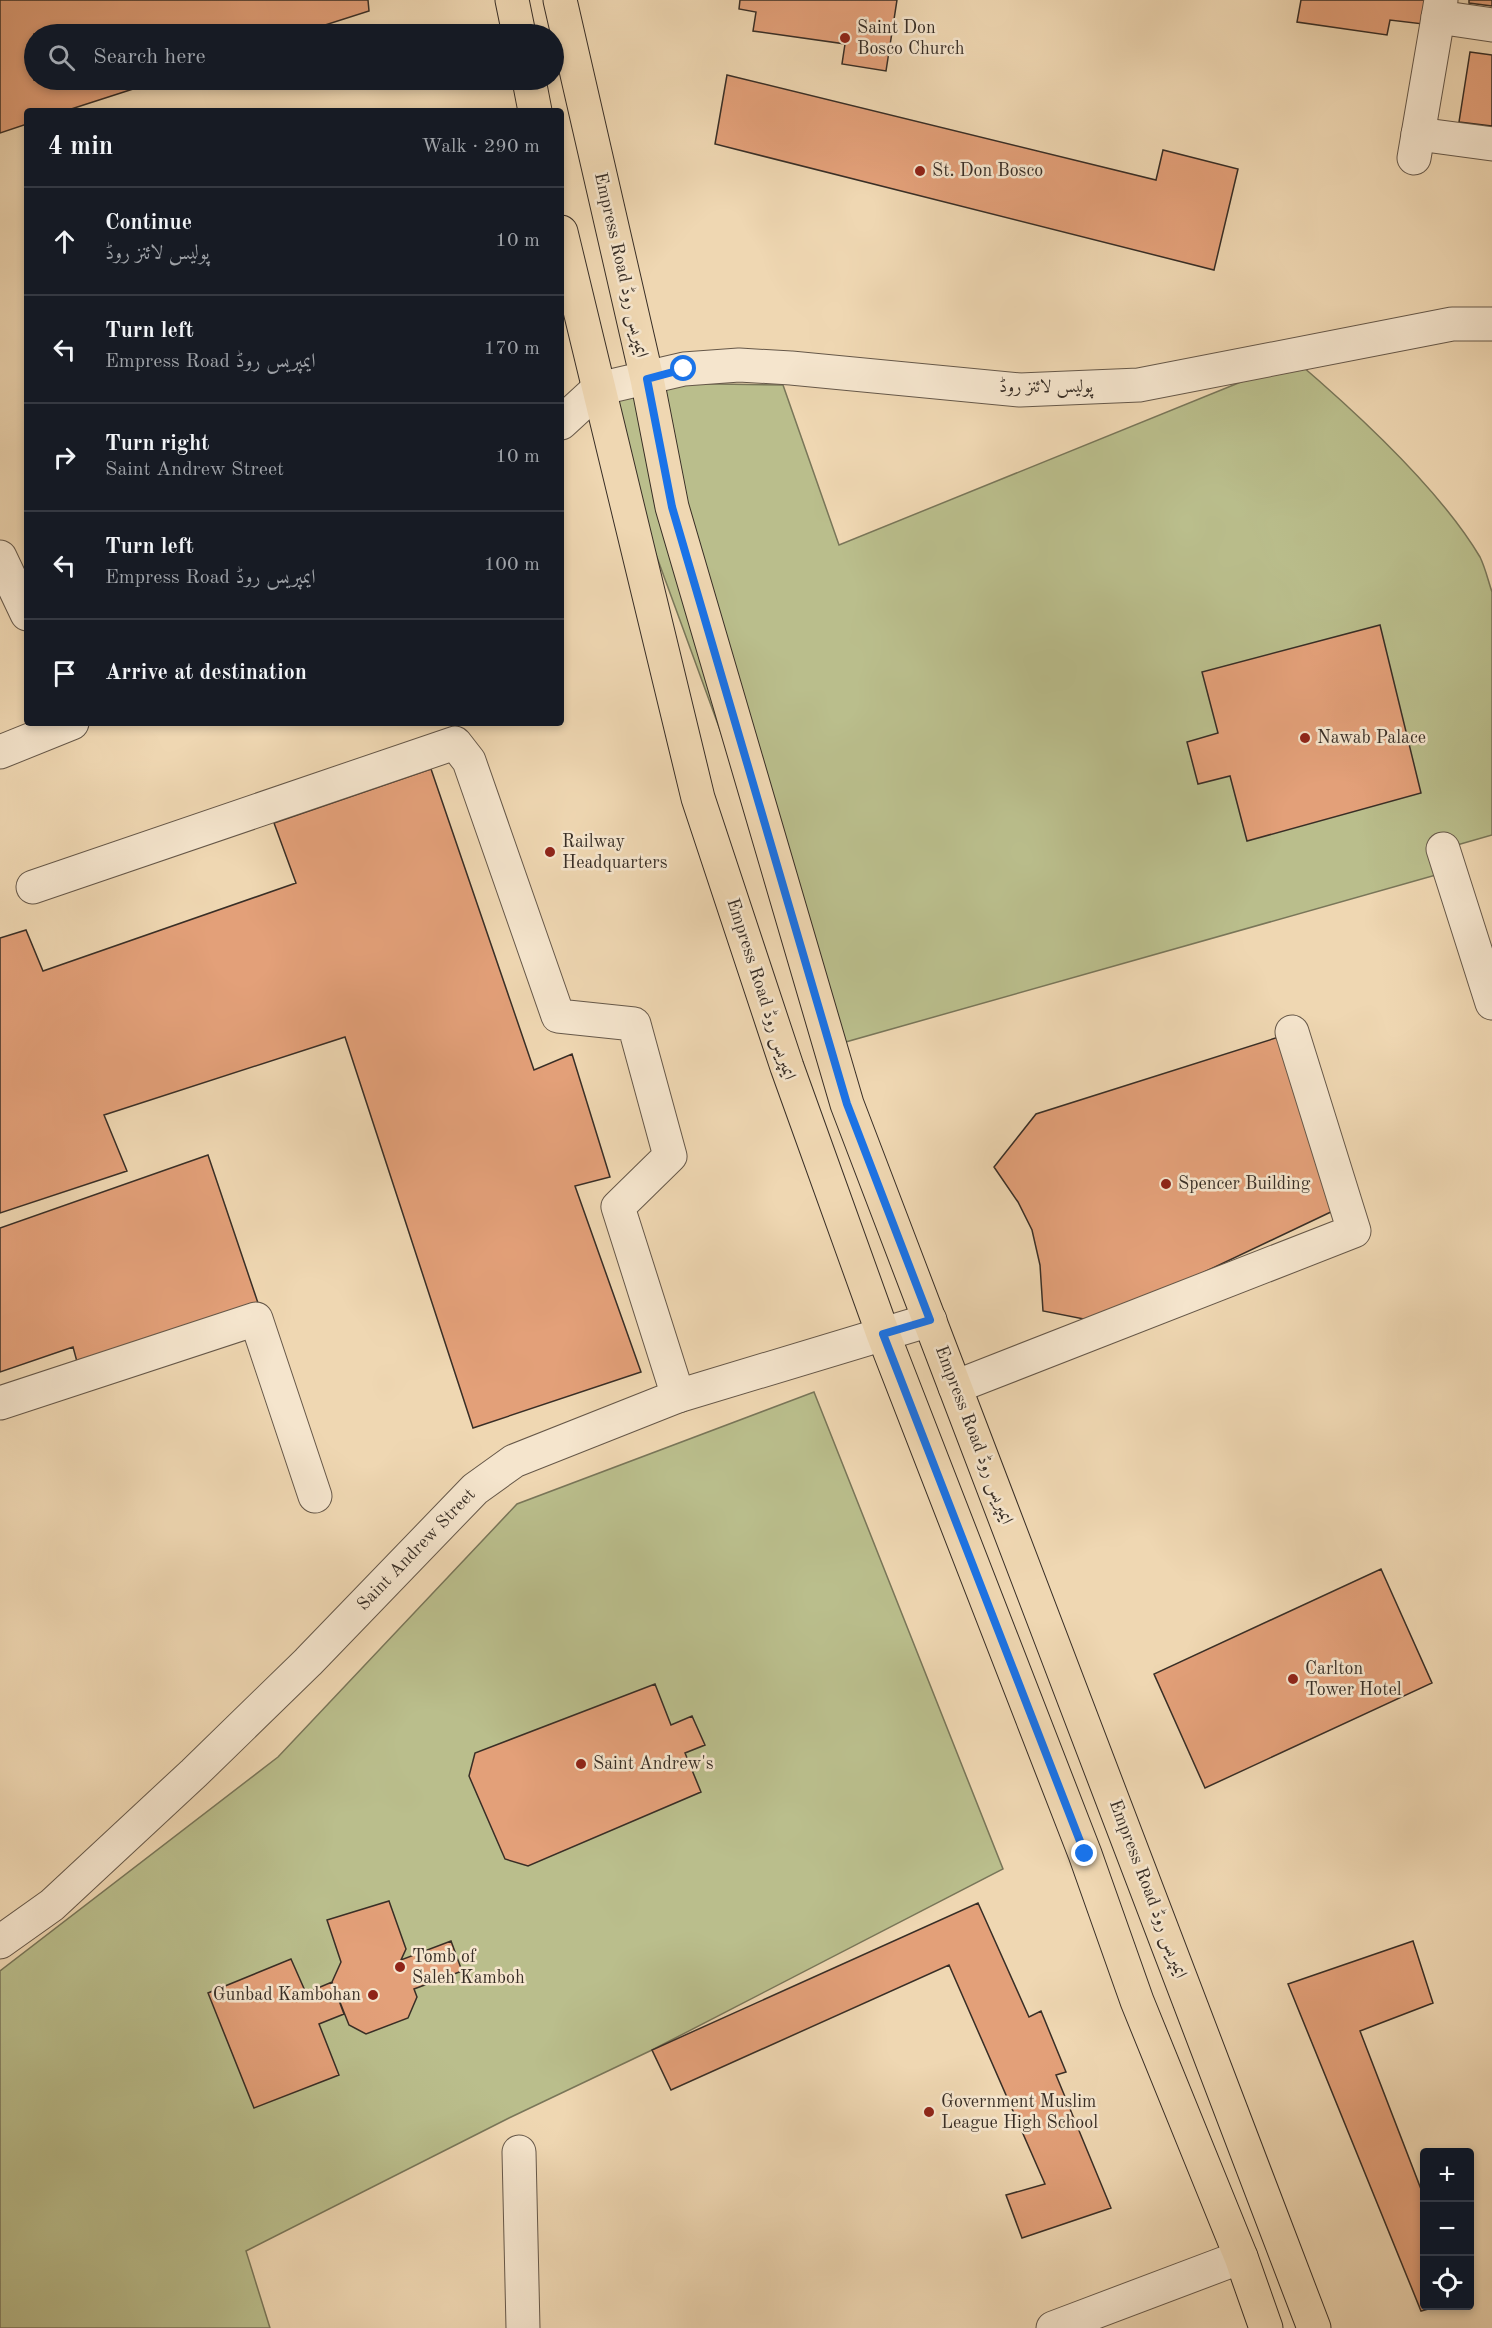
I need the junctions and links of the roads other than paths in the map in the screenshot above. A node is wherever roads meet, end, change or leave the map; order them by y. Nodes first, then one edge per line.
1 (512, 0) edge
2 (561, 0) edge
3 (1439, 8) edge
4 (517, 24) edge
5 (1492, 25) edge
6 (531, 90) edge
7 (535, 108) edge
8 (1492, 144) edge
9 (564, 257) edge
10 (571, 316) edge
11 (1492, 324) edge
12 (647, 379) junction
13 (598, 388) junction
14 (564, 420) edge
15 (0, 556) edge
16 (24, 608) edge
17 (65, 726) edge
18 (0, 752) edge
19 (1443, 849) dead end
20 (33, 887) dead end
21 (1492, 1003) edge
22 (1292, 1032) dead end
23 (930, 1320) junction
24 (883, 1334) junction
25 (956, 1387) junction
26 (678, 1396) junction
27 (0, 1403) edge
28 (315, 1496) dead end
29 (0, 1942) edge
30 (519, 2152) dead end
31 (1241, 2257) junction
32 (523, 2328) edge
33 (1053, 2328) edge
34 (1266, 2328) edge
35 (1314, 2328) edge

1 - 4 main road
2 - 12 main road, Empress Road ایمپریس روڈ
3 - 5 street
3 - 8 street
6 - 7 main road
9 - 10 main road, Empress Road ایمپریس روڈ
10 - 13 main road, Empress Road ایمپریس روڈ
11 - 12 street, پولیس لائنز روڈ
12 - 13 street, پولیس لائنز روڈ
12 - 23 main road, Empress Road ایمپریس روڈ
13 - 14 street
13 - 24 main road, Empress Road ایمپریس روڈ
15 - 16 street
17 - 18 street
19 - 21 street
20 - 26 street
22 - 25 street
23 - 24 street, Saint Andrew Street
23 - 25 main road, Empress Road ایمپریس روڈ
24 - 26 street, Saint Andrew Street
24 - 31 main road, Empress Road ایمپریس روڈ
25 - 35 main road, Empress Road ایمپریس روڈ
26 - 29 street, Saint Andrew Street
27 - 28 street
30 - 32 street
31 - 33 street
31 - 34 main road, Empress Road ایمپریس روڈ

